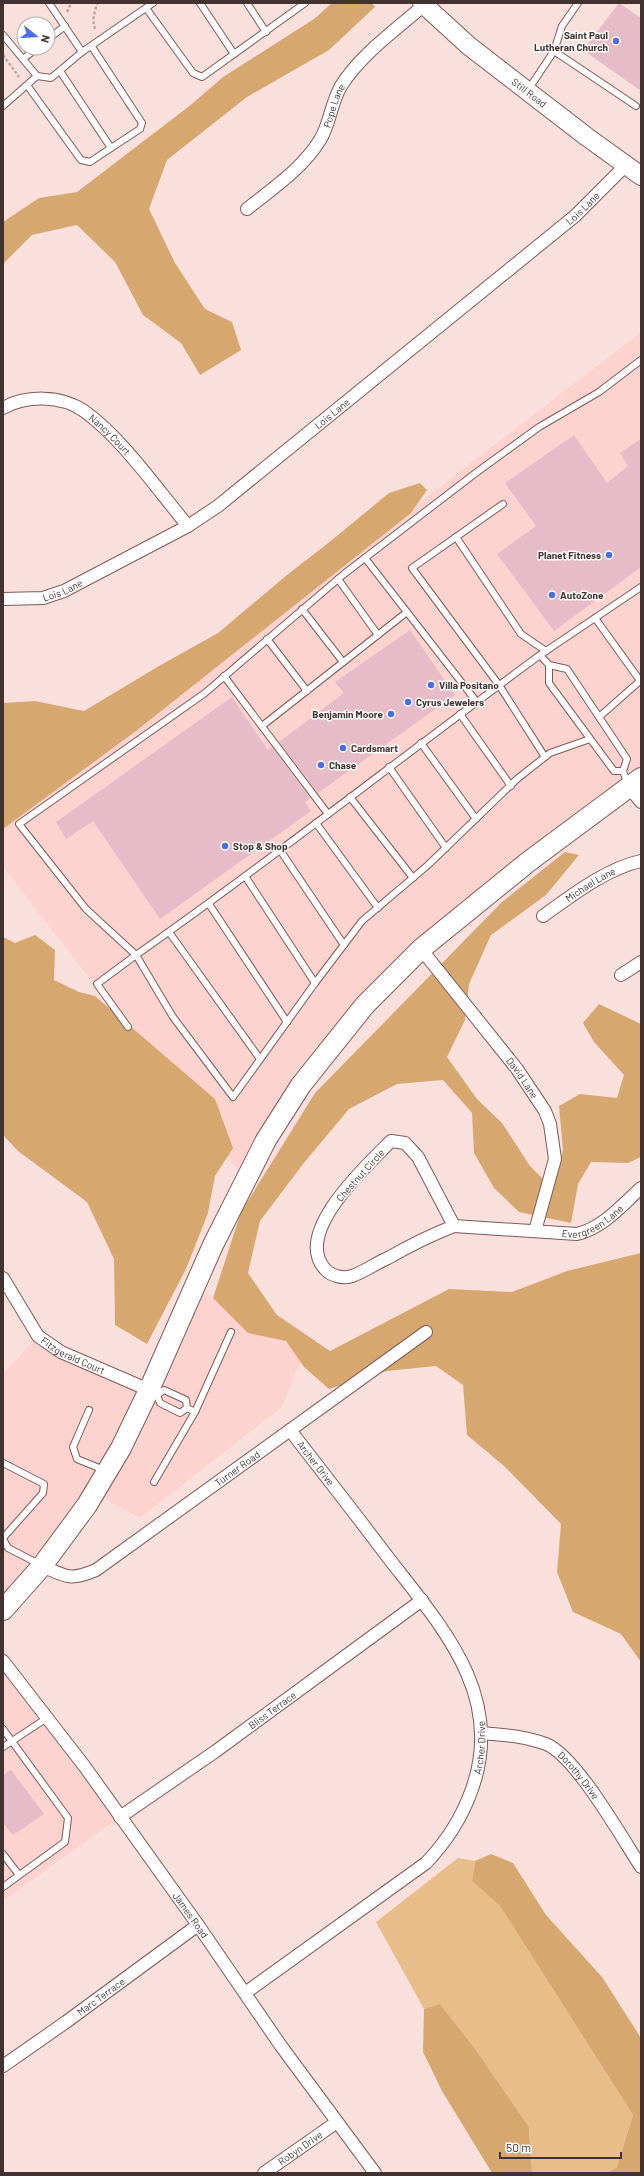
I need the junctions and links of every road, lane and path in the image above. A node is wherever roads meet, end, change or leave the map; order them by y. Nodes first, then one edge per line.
1 (49, 3) edge
2 (97, 3) edge
3 (152, 3) edge
4 (200, 3) edge
5 (247, 3) edge
6 (578, 3) edge
7 (302, 4) edge
8 (423, 4) edge
9 (146, 8) junction
10 (64, 26) junction
11 (56, 32) edge
12 (266, 32) junction
13 (3, 34) edge
14 (102, 40) junction
15 (92, 47) junction
16 (554, 51) junction
17 (82, 52) junction
18 (234, 54) junction
19 (27, 56) edge
20 (23, 59) junction
21 (60, 71) junction
22 (37, 76) junction
23 (27, 85) junction
24 (527, 92) junction
25 (3, 106) edge
26 (636, 106) dead end
27 (111, 148) junction
28 (626, 165) junction
29 (641, 176) edge
30 (247, 209) dead end
31 (641, 360) edge
32 (3, 408) edge
33 (503, 504) dead end
34 (188, 526) junction
35 (456, 537) junction
36 (365, 558) junction
37 (338, 579) junction
38 (641, 587) edge
39 (3, 599) edge
40 (302, 609) junction
41 (407, 612) junction
42 (594, 618) junction
43 (378, 635) junction
44 (267, 639) junction
45 (546, 651) junction
46 (540, 655) junction
47 (343, 662) junction
48 (549, 665) junction
49 (224, 676) junction
50 (641, 681) edge
51 (498, 685) junction
52 (307, 691) junction
53 (476, 701) junction
54 (460, 714) junction
55 (599, 717) junction
56 (262, 726) junction
57 (590, 739) junction
58 (421, 742) junction
59 (548, 755) junction
60 (389, 767) junction
61 (631, 778) edge
62 (511, 786) junction
63 (350, 797) junction
64 (641, 802) edge
65 (328, 814) junction
66 (476, 819) junction
67 (316, 822) junction
68 (446, 848) junction
69 (280, 850) junction
70 (641, 861) edge
71 (245, 876) junction
72 (413, 878) junction
73 (208, 904) junction
74 (378, 908) junction
75 (543, 916) dead end
76 (169, 932) junction
77 (344, 945) junction
78 (421, 949) junction
79 (136, 955) junction
80 (641, 962) edge
81 (621, 975) dead end
82 (315, 983) junction
83 (286, 1022) junction
84 (128, 1027) dead end
85 (260, 1059) junction
86 (641, 1188) edge
87 (454, 1226) junction
88 (535, 1231) junction
89 (3, 1278) edge
90 (231, 1332) dead end
91 (426, 1332) dead end
92 (153, 1392) junction
93 (187, 1408) junction
94 (89, 1410) dead end
95 (195, 1412) junction
96 (290, 1430) junction
97 (3, 1463) edge
98 (107, 1471) junction
99 (154, 1482) dead end
100 (3, 1539) edge
101 (42, 1566) junction
102 (422, 1600) junction
103 (3, 1610) edge
104 (3, 1661) edge
105 (47, 1718) junction
106 (3, 1729) edge
107 (482, 1733) junction
108 (12, 1741) junction
109 (3, 1747) edge
110 (120, 1816) junction
111 (3, 1854) edge
112 (641, 1867) edge
113 (19, 1875) junction
114 (3, 1887) edge
115 (198, 1925) junction
116 (245, 1993) junction
117 (3, 2066) edge
118 (337, 2122) junction
119 (264, 2173) edge
120 (374, 2173) edge

1 - 10 lane
2 - 14 path
3 - 9 lane
4 - 18 lane
5 - 12 lane
6 - 16 lane
7 - 12 lane
8 - 24 main road, Still Road
8 - 30 street, Pope Lane
9 - 14 lane
9 - 18 lane
10 - 11 lane
10 - 17 lane
12 - 18 lane
13 - 20 lane
14 - 15 lane
15 - 17 lane
15 - 27 lane
16 - 24 lane
16 - 26 lane
17 - 21 lane
19 - 20 lane
20 - 22 lane
21 - 22 lane
21 - 27 lane
22 - 23 lane
23 - 25 lane
23 - 27 lane
24 - 28 main road, Still Road
28 - 29 main road, Still Road
28 - 34 street, Lois Lane
31 - 36 lane
32 - 34 street, Nancy Court
33 - 35 lane
34 - 39 street, Lois Lane
35 - 45 lane
35 - 51 lane
36 - 37 lane
36 - 41 lane
37 - 40 lane
37 - 43 lane
38 - 42 lane
40 - 44 lane
40 - 47 lane
41 - 43 lane
41 - 53 lane
42 - 45 lane
42 - 50 lane
43 - 47 lane
44 - 49 lane
44 - 52 lane
45 - 46 lane
46 - 48 lane
46 - 51 lane
47 - 52 lane
48 - 55 lane
48 - 57 lane
49 - 56 lane
49 - 79 lane
50 - 55 lane
51 - 53 lane
51 - 59 lane
52 - 56 lane
53 - 54 lane
54 - 58 lane
54 - 62 lane
55 - 61 lane
56 - 65 lane
57 - 59 lane
57 - 61 lane
58 - 60 lane
58 - 66 lane
59 - 62 lane
60 - 63 lane
60 - 68 lane
61 - 64 street
61 - 78 main road
62 - 66 lane
63 - 65 lane
63 - 72 lane
65 - 67 lane
66 - 68 lane
67 - 69 lane
67 - 74 lane
68 - 72 lane
69 - 71 lane
69 - 77 lane
70 - 75 street, Michael Lane
71 - 73 lane
71 - 82 lane
72 - 74 lane
73 - 76 lane
73 - 83 lane
74 - 77 lane
76 - 79 lane
76 - 85 lane
77 - 82 lane
78 - 88 street, David Lane
78 - 92 main road
79 - 84 lane
79 - 85 lane
80 - 81 street
82 - 83 lane
83 - 85 lane
86 - 88 street, Evergreen Lane
87 - 87 street, Chestnut Circle
87 - 88 street, Chestnut Circle
89 - 92 street, Fitzgerald Court
90 - 95 lane
91 - 96 street, Turner Road
92 - 93 lane
92 - 93 lane
92 - 98 main road
93 - 95 lane
94 - 98 lane
95 - 99 lane
96 - 101 street, Turner Road
96 - 102 street, Archer Drive
97 - 100 lane
98 - 101 main road
100 - 101 lane
101 - 103 main road
102 - 107 street, Archer Drive
102 - 110 street, Bliss Terrace
104 - 105 street, James Road
105 - 108 lane
105 - 110 street, James Road
106 - 108 lane
107 - 112 street, Dorothy Drive
107 - 116 street, Archer Drive
108 - 109 lane
108 - 113 lane
110 - 115 street, James Road
111 - 113 lane
113 - 114 lane
115 - 116 street, James Road
115 - 117 street, Marc Terrace
116 - 118 street, James Road
118 - 119 street, Robyn Drive
118 - 120 street, James Road

